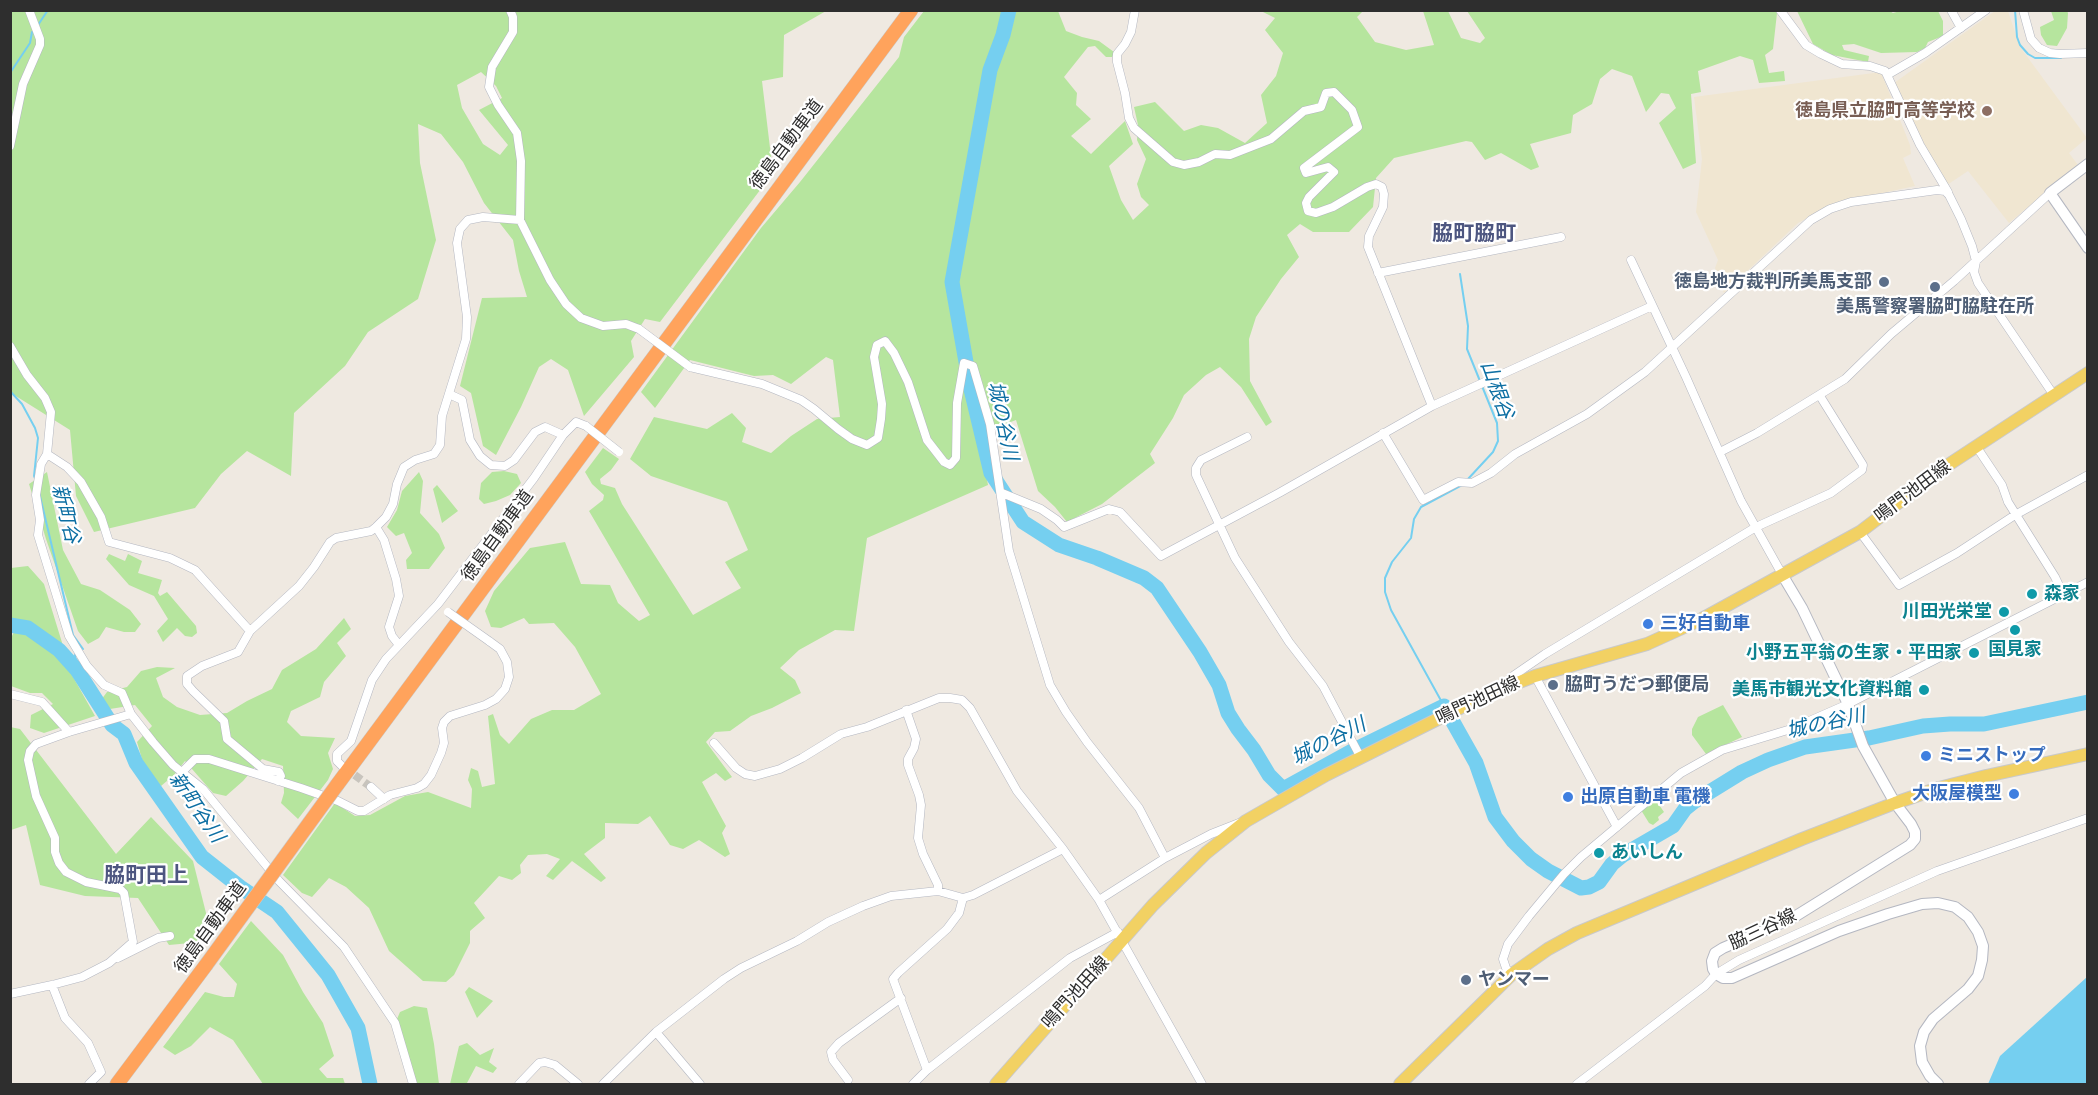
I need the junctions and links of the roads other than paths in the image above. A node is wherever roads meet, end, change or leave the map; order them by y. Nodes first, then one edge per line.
1 (29, 10) edge
2 (510, 10) edge
3 (1135, 10) edge
4 (1780, 10) edge
5 (1951, 10) edge
6 (1986, 10) edge
7 (2023, 10) edge
8 (907, 15) edge
9 (1961, 28) junction
10 (2088, 52) edge
11 (1887, 75) junction
12 (10, 146) edge
13 (2088, 164) edge
14 (2050, 193) junction
15 (1949, 195) junction
16 (520, 220) junction
17 (1561, 237) dead end
18 (2088, 248) edge
19 (1631, 260) dead end
20 (1976, 261) junction
21 (1378, 273) junction
22 (1652, 306) junction
23 (10, 346) edge
24 (1672, 348) junction
25 (2088, 373) edge
26 (449, 394) junction
27 (2053, 394) junction
28 (1820, 396) junction
29 (1432, 406) junction
30 (1383, 433) junction
31 (564, 435) junction
32 (1247, 437) dead end
33 (1976, 446) junction
34 (620, 452) dead end
35 (1720, 452) junction
36 (47, 454) junction
37 (2088, 475) edge
38 (1002, 493) junction
39 (2016, 515) junction
40 (1220, 525) junction
41 (376, 527) junction
42 (1756, 527) junction
43 (1860, 532) junction
44 (1783, 576) junction
45 (2088, 582) edge
46 (2063, 594) junction
47 (438, 604) junction
48 (250, 631) junction
49 (399, 645) junction
50 (1535, 676) junction
51 (1514, 684) junction
52 (10, 694) edge
53 (1848, 704) junction
54 (906, 710) junction
55 (131, 714) junction
56 (69, 732) junction
57 (714, 743) dead end
58 (2088, 754) edge
59 (1361, 758) junction
60 (342, 766) dead end
61 (182, 772) junction
62 (278, 781) junction
63 (370, 787) tunnel mouth
64 (384, 799) junction
65 (1895, 803) junction
66 (2088, 818) edge
67 (1246, 821) junction
68 (1617, 827) junction
69 (1063, 849) junction
70 (1166, 858) junction
71 (939, 891) junction
72 (963, 898) junction
73 (1099, 900) junction
74 (170, 936) dead end
75 (1120, 937) junction
76 (109, 963) junction
77 (1716, 974) junction
78 (1511, 975) junction
79 (52, 985) junction
80 (10, 994) edge
81 (901, 998) junction
82 (656, 1032) junction
83 (927, 1070) junction
84 (848, 1080) dead end
85 (89, 1084) edge
86 (117, 1084) edge
87 (413, 1084) edge
88 (519, 1084) edge
89 (578, 1084) edge
90 (603, 1084) edge
91 (700, 1084) edge
92 (913, 1084) edge
93 (996, 1084) edge
94 (1202, 1084) edge
95 (1400, 1084) edge
96 (1577, 1084) edge
97 (1938, 1084) edge

1 - 12 street
2 - 16 street
3 - 21 street
4 - 11 street
5 - 9 street
6 - 9 street
7 - 10 street
8 - 86 highway, 徳島自動車道, bridge
9 - 11 street
11 - 15 street
13 - 14 main road
14 - 18 main road
14 - 20 street
15 - 20 street
15 - 24 street
16 - 26 street
16 - 38 street, bridge
17 - 21 street
19 - 22 street
20 - 27 street
20 - 28 street
21 - 29 street
22 - 24 street
22 - 29 street
23 - 36 street
24 - 30 street
24 - 35 street
25 - 27 main road, 鳴門池田線
26 - 31 street
26 - 41 street
27 - 33 main road, 鳴門池田線
28 - 35 street
28 - 42 street
29 - 30 street
30 - 40 street
31 - 34 street, bridge
31 - 47 street
32 - 40 street
33 - 39 street
33 - 43 main road, 鳴門池田線
35 - 42 street
36 - 48 street
36 - 55 street
37 - 39 street
38 - 40 street
38 - 70 street
39 - 43 street
39 - 46 street
40 - 59 street
41 - 48 street
41 - 49 street
42 - 44 street
42 - 51 street
43 - 44 main road, 鳴門池田線
44 - 50 main road, 鳴門池田線
44 - 53 main road, 脇三谷線
45 - 46 street
46 - 53 street
47 - 49 street
47 - 64 street, bridge
48 - 62 street
49 - 60 street
50 - 51 main road, 鳴門池田線
50 - 68 street
51 - 59 main road, 鳴門池田線
52 - 56 street
53 - 65 main road, 脇三谷線
53 - 68 street
54 - 57 street
54 - 69 street
54 - 71 street
55 - 56 street
55 - 61 street
56 - 76 street
58 - 65 main road
59 - 67 main road, 鳴門池田線
61 - 62 street
61 - 87 street
62 - 64 street
63 - 64 street
65 - 77 main road, 脇三谷線
65 - 78 main road
66 - 77 street
67 - 70 street
67 - 75 main road, 鳴門池田線
68 - 78 street
69 - 72 street
69 - 73 street
70 - 73 street
71 - 72 street
71 - 82 street
72 - 81 street
73 - 75 street
74 - 76 street
75 - 83 street
75 - 93 main road, 鳴門池田線
75 - 94 street
76 - 79 street
77 - 96 street
77 - 97 main road, 脇三谷線
78 - 95 main road
79 - 80 street
79 - 85 street
81 - 83 street
81 - 84 street
82 - 90 street
82 - 91 street
83 - 92 street
88 - 89 street

